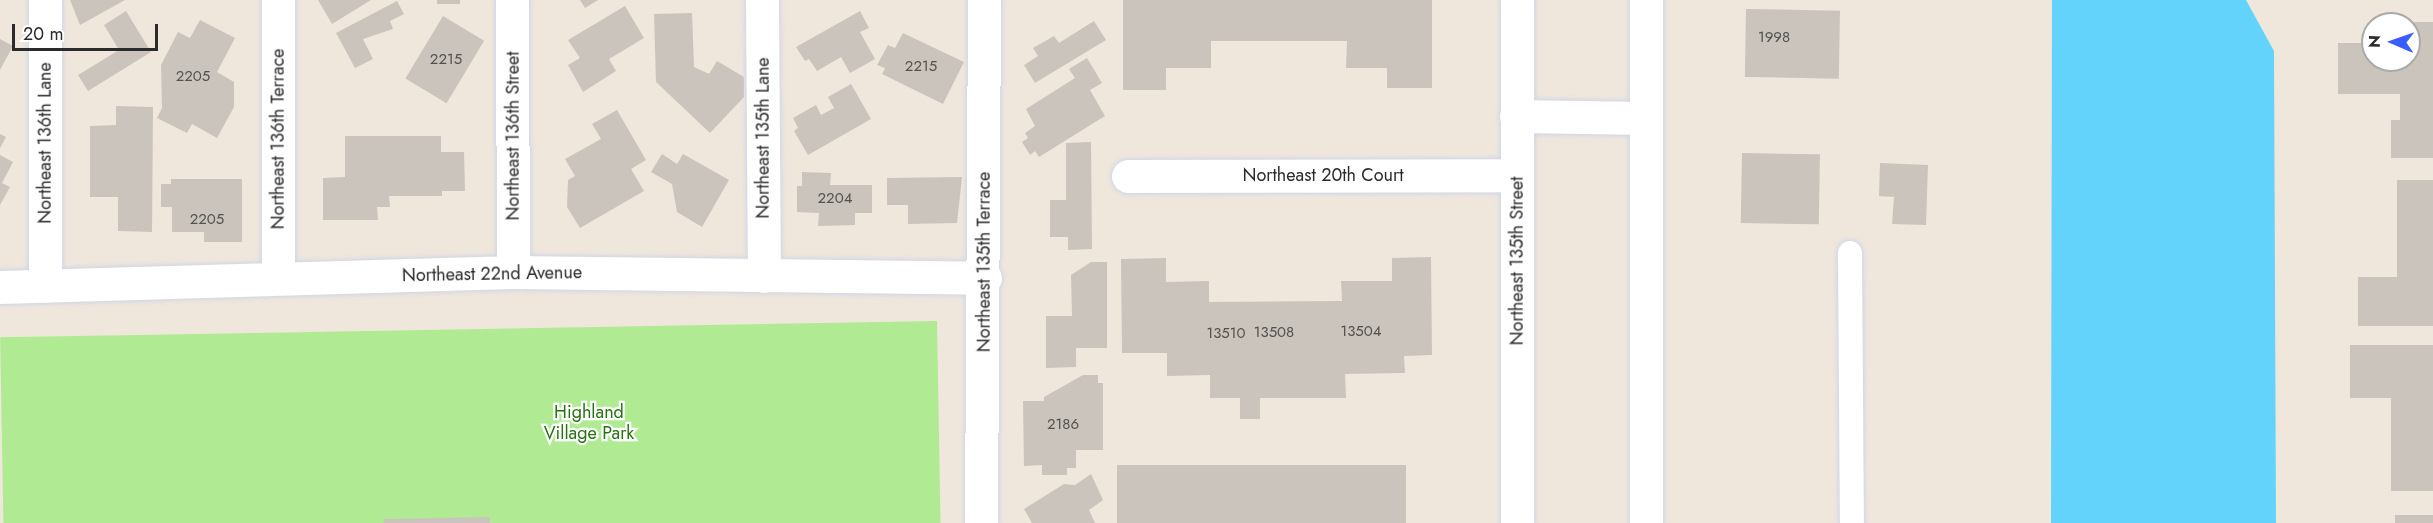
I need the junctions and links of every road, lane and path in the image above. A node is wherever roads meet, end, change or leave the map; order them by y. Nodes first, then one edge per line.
1 (45, 0) edge
2 (278, 0) edge
3 (512, 0) edge
4 (762, 0) edge
5 (984, 0) edge
6 (1517, 0) edge
7 (1646, 0) edge
8 (1516, 116) junction
9 (1647, 118) junction
10 (1517, 175) junction
11 (1128, 177) dead end
12 (1850, 253) dead end
13 (513, 272) junction
14 (764, 276) junction
15 (985, 278) junction
16 (278, 279) junction
17 (45, 286) junction
18 (0, 287) edge
19 (981, 523) edge
20 (1517, 523) edge
21 (1646, 523) edge
22 (1852, 523) edge

1 - 17 street, Northeast 136th Lane
2 - 16 street, Northeast 136th Terrace
3 - 13 street, Northeast 136th Street
4 - 14 street, Northeast 135th Lane
5 - 15 street, Northeast 135th Terrace
6 - 8 street, Northeast 135th Street
7 - 9 street
8 - 9 street
8 - 10 street, Northeast 135th Street
9 - 21 street
10 - 11 street, Northeast 20th Court
10 - 20 street, Northeast 135th Street
12 - 22 lane
13 - 14 street, Northeast 22nd Avenue
13 - 16 street, Northeast 22nd Avenue
14 - 15 street, Northeast 22nd Avenue
15 - 19 street, Northeast 135th Terrace
16 - 17 street, Northeast 22nd Avenue
17 - 18 street, Northeast 22nd Avenue

